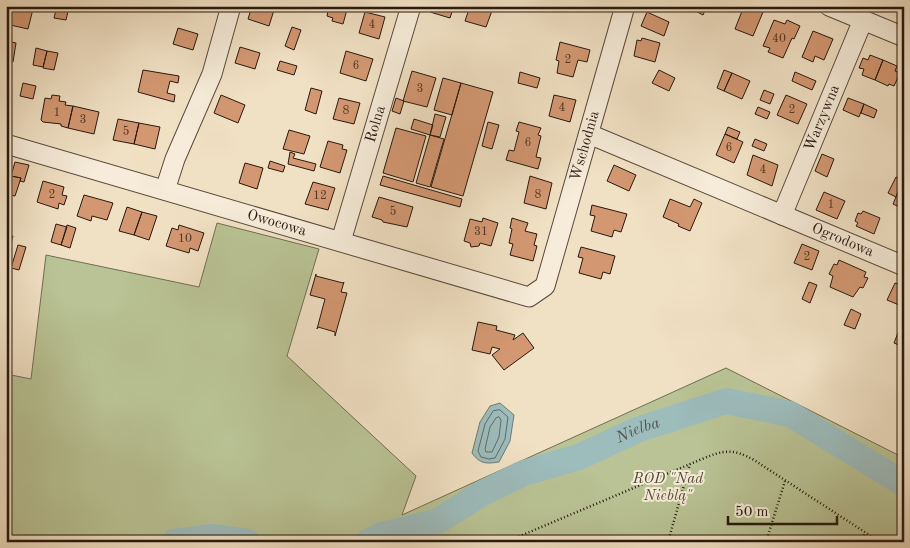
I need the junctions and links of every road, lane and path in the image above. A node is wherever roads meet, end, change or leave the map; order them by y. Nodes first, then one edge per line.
1 (231, 6) edge
2 (410, 6) edge
3 (625, 6) edge
4 (829, 6) edge
5 (857, 14) edge
6 (904, 37) edge
7 (589, 134) junction
8 (6, 144) edge
9 (166, 190) junction
10 (782, 215) junction
11 (341, 241) junction
12 (904, 266) edge
13 (545, 286) joint
14 (690, 464) junction
15 (786, 480) junction
16 (865, 532) junction
17 (521, 536) junction
18 (506, 542) edge
19 (524, 542) edge
20 (668, 542) edge
21 (766, 542) edge
22 (862, 542) edge
23 (880, 542) edge

1 - 9 street
2 - 11 street, Rolna
3 - 7 street, Wschodnia
4 - 5 street
5 - 6 street
5 - 10 street, Warzywna
7 - 10 street, Ogrodowa
7 - 13 street, Wschodnia
8 - 9 street, Owocowa
9 - 11 street, Owocowa
10 - 12 street, Ogrodowa
11 - 13 street, Owocowa
14 - 15 path
14 - 17 path
14 - 20 path
15 - 16 path
15 - 21 path
16 - 22 path
16 - 23 path
17 - 18 path
17 - 19 path

